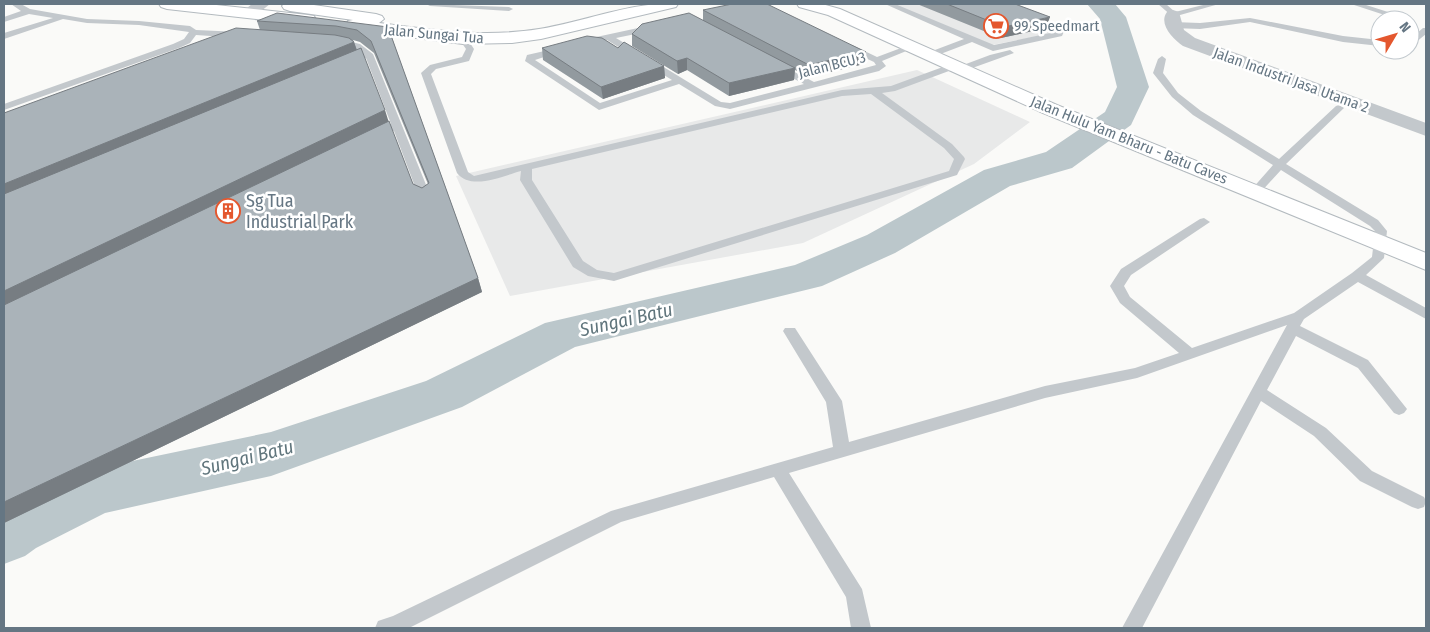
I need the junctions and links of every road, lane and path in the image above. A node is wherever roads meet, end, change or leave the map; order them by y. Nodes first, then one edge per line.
1 (16, 4) edge
2 (166, 4) edge
3 (268, 4) edge
4 (430, 4) edge
5 (635, 4) edge
6 (670, 4) edge
7 (805, 4) edge
8 (889, 4) edge
9 (1215, 4) edge
10 (1354, 4) edge
11 (246, 8) edge
12 (830, 8) edge
13 (509, 9) dead end
14 (1375, 10) edge
15 (28, 11) junction
16 (1018, 13) edge
17 (1169, 15) edge
18 (60, 17) junction
19 (4, 20) edge
20 (663, 25) edge
21 (194, 32) junction
22 (4, 36) edge
23 (252, 36) edge
24 (609, 38) junction
25 (463, 39) junction
26 (972, 39) junction
27 (1053, 40) dead end
28 (187, 41) junction
29 (329, 42) edge
30 (1370, 42) edge
31 (207, 43) edge
32 (843, 44) edge
33 (912, 47) junction
34 (369, 54) junction
35 (930, 55) junction
36 (1162, 59) dead end
37 (877, 60) junction
38 (769, 62) edge
39 (957, 67) junction
40 (333, 69) edge
41 (680, 81) junction
42 (813, 85) junction
43 (874, 91) junction
44 (4, 106) edge
45 (1339, 108) dead end
46 (397, 125) junction
47 (1426, 130) edge
48 (361, 143) edge
49 (1279, 165) junction
50 (527, 168) junction
51 (1255, 192) junction
52 (425, 197) edge
53 (1204, 222) dead end
54 (1380, 243) junction
55 (1426, 262) edge
56 (1357, 276) junction
57 (1426, 314) edge
58 (1296, 322) junction
59 (790, 331) dead end
60 (1191, 355) junction
61 (1259, 392) junction
62 (1398, 409) dead end
63 (842, 451) junction
64 (778, 469) junction
65 (1418, 502) dead end
66 (385, 628) edge
67 (861, 628) edge
68 (1132, 628) edge

1 - 15 lane
2 - 11 main road, Jalan Sungai Tua
3 - 5 main road, Jalan Sungai Tua
4 - 13 lane
6 - 25 main road, Jalan Sungai Tua
7 - 12 main road, Jalan Hulu Yam Bharu - Batu Caves
8 - 26 lane
9 - 17 lane
10 - 14 lane
11 - 25 main road, Jalan Sungai Tua
12 - 33 main road, Jalan Hulu Yam Bharu - Batu Caves
15 - 18 lane
15 - 19 lane
16 - 26 lane
17 - 30 lane
17 - 47 street, Jalan Industri Jasa Utama 2
18 - 21 lane
18 - 22 lane
20 - 24 lane
21 - 23 lane
21 - 28 lane
24 - 41 lane, Jalan BCU 3
24 - 41 lane
25 - 50 lane
26 - 35 lane
27 - 39 lane
28 - 31 lane
28 - 44 lane
29 - 34 lane
32 - 37 lane, Jalan BCU 3
33 - 35 main road, Jalan Hulu Yam Bharu - Batu Caves
33 - 37 lane
34 - 40 lane
34 - 46 lane
35 - 39 main road, Jalan Hulu Yam Bharu - Batu Caves
36 - 49 lane
37 - 42 lane, Jalan BCU 3
38 - 42 lane
39 - 43 lane
39 - 51 main road, Jalan Hulu Yam Bharu - Batu Caves
41 - 42 lane, Jalan BCU 3
43 - 50 lane
43 - 50 lane
45 - 49 lane
46 - 48 lane
46 - 52 lane
49 - 51 lane
49 - 54 lane
51 - 54 main road, Jalan Hulu Yam Bharu - Batu Caves
53 - 60 lane
54 - 55 main road, Jalan Hulu Yam Bharu - Batu Caves
54 - 56 lane
56 - 57 lane
56 - 58 lane
58 - 60 lane
58 - 61 lane
58 - 62 lane
59 - 63 lane
60 - 63 lane
61 - 65 lane
61 - 68 lane
63 - 64 lane
64 - 66 lane
64 - 67 lane

